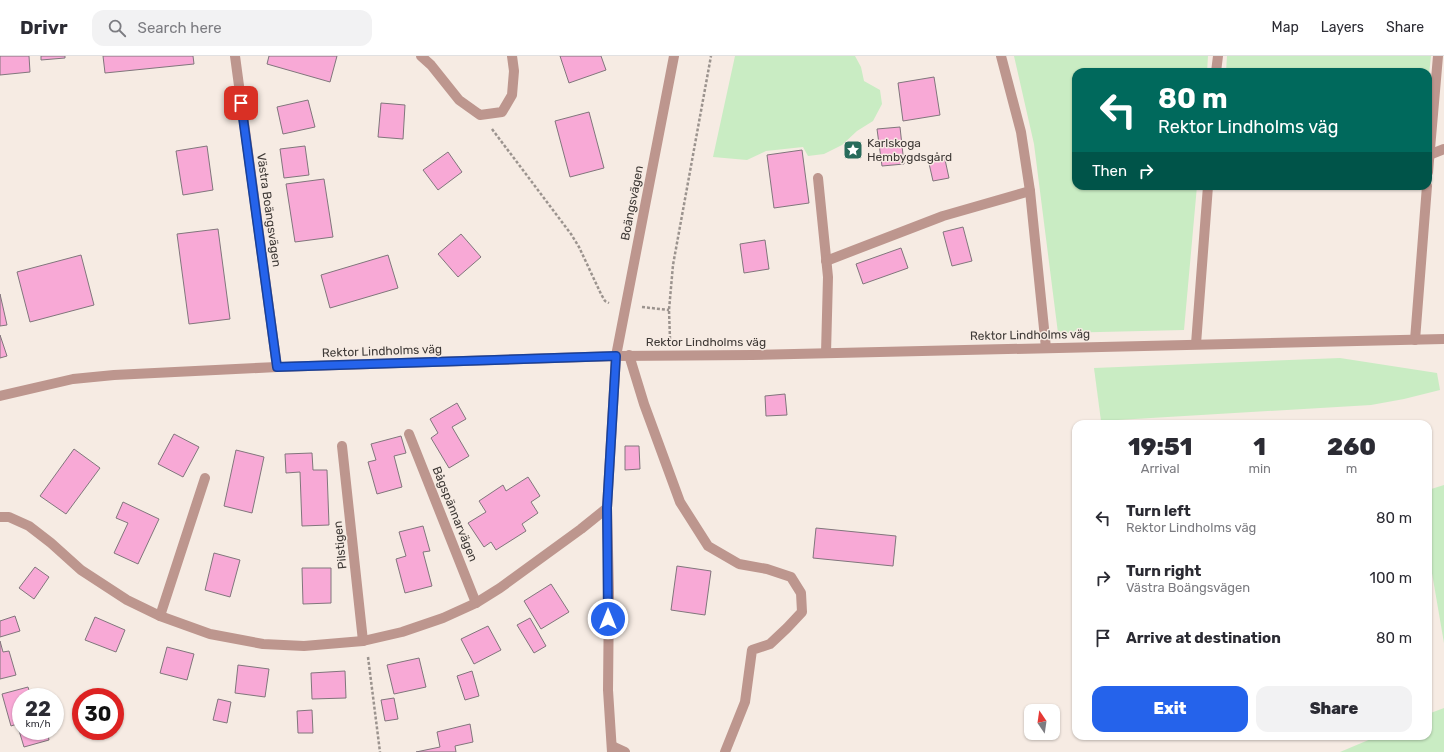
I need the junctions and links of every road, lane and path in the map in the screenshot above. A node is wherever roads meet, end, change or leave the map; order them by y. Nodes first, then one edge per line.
1 (235, 56) edge
2 (421, 56) edge
3 (512, 56) edge
4 (674, 56) edge
5 (711, 56) edge
6 (1001, 56) edge
7 (1218, 56) edge
8 (1438, 56) edge
9 (1216, 68) edge
10 (480, 115) junction
11 (1432, 122) edge
12 (1444, 149) edge
13 (1432, 154) edge
14 (818, 178) dead end
15 (1208, 190) edge
16 (1427, 190) edge
17 (1030, 191) junction
18 (826, 261) junction
19 (626, 306) junction
20 (669, 310) junction
21 (1444, 339) edge
22 (1415, 340) junction
23 (1196, 344) junction
24 (1046, 348) junction
25 (826, 353) junction
26 (629, 355) junction
27 (670, 355) junction
28 (616, 356) junction
29 (277, 367) junction
30 (0, 396) edge
31 (409, 434) dead end
32 (342, 446) dead end
33 (205, 478) dead end
34 (607, 508) junction
35 (0, 517) edge
36 (476, 603) junction
37 (160, 616) junction
38 (363, 640) junction
39 (612, 749) edge
40 (380, 752) edge
41 (625, 752) edge
42 (726, 752) edge

1 - 29 street, Västra Boängsvägen
2 - 10 street
3 - 10 street
4 - 19 street, Boängsvägen
5 - 20 path
6 - 17 street
7 - 9 street
8 - 11 street
10 - 19 path
12 - 13 street
14 - 18 street
15 - 23 street
16 - 22 street
17 - 18 street
17 - 24 street
18 - 25 street
19 - 20 path
19 - 28 street, Boängsvägen
20 - 27 path
21 - 22 street, Rektor Lindholms väg
22 - 23 street, Rektor Lindholms väg
23 - 24 street, Rektor Lindholms väg
24 - 25 street, Rektor Lindholms väg
25 - 27 street, Rektor Lindholms väg
26 - 27 street, Rektor Lindholms väg
26 - 28 street, Rektor Lindholms väg
26 - 42 street
28 - 29 street, Rektor Lindholms väg
28 - 34 street, Boängsvägen
29 - 30 street, Rektor Lindholms väg
31 - 36 street, Bågspännarvägen
32 - 38 street, Pilstigen
33 - 37 street
34 - 36 street
34 - 39 street, Boängsvägen
35 - 37 street
36 - 38 street
37 - 38 street
38 - 40 path
39 - 41 street

